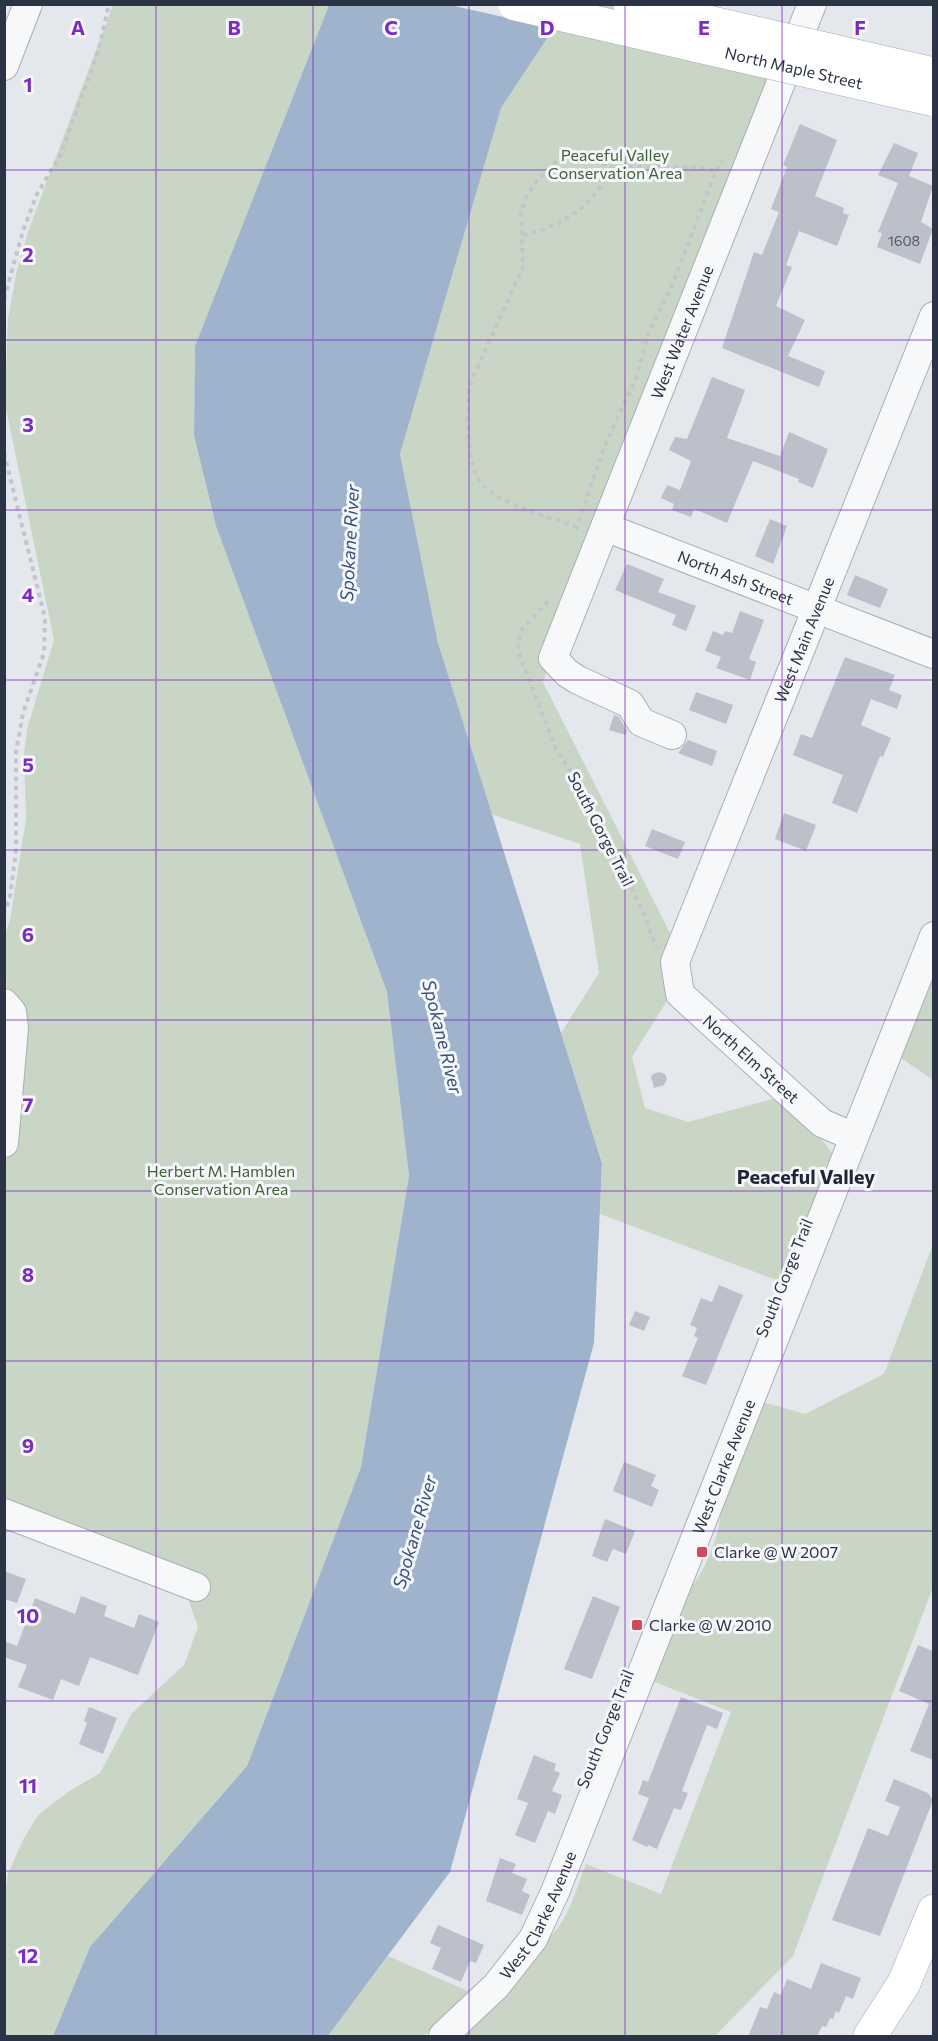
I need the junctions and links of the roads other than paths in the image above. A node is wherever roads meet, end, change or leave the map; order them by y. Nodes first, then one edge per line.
1 (28, 4) edge
2 (516, 4) edge
3 (630, 4) edge
4 (812, 4) edge
5 (4, 66) edge
6 (933, 74) edge
7 (933, 100) edge
8 (933, 316) edge
9 (605, 527) junction
10 (817, 608) junction
11 (933, 654) edge
12 (672, 735) dead end
13 (933, 936) edge
14 (666, 958) joint
15 (4, 1003) edge
16 (852, 1136) junction
17 (4, 1143) edge
18 (4, 1513) edge
19 (196, 1587) dead end
20 (933, 1911) edge
21 (443, 2037) edge
22 (870, 2037) edge

1 - 5 street
2 - 7 main road, North Maple Street, bridge
3 - 6 main road, North Maple Street, bridge
4 - 9 street, West Water Avenue
8 - 10 street, West Main Avenue
9 - 10 street, North Ash Street
9 - 12 street, West Water Avenue
10 - 11 street, North Ash Street
10 - 14 street, West Main Avenue
13 - 16 street, West Clarke Avenue
14 - 16 street, North Elm Street
15 - 17 street
16 - 21 street, West Clarke Avenue
18 - 19 street
20 - 22 main road

